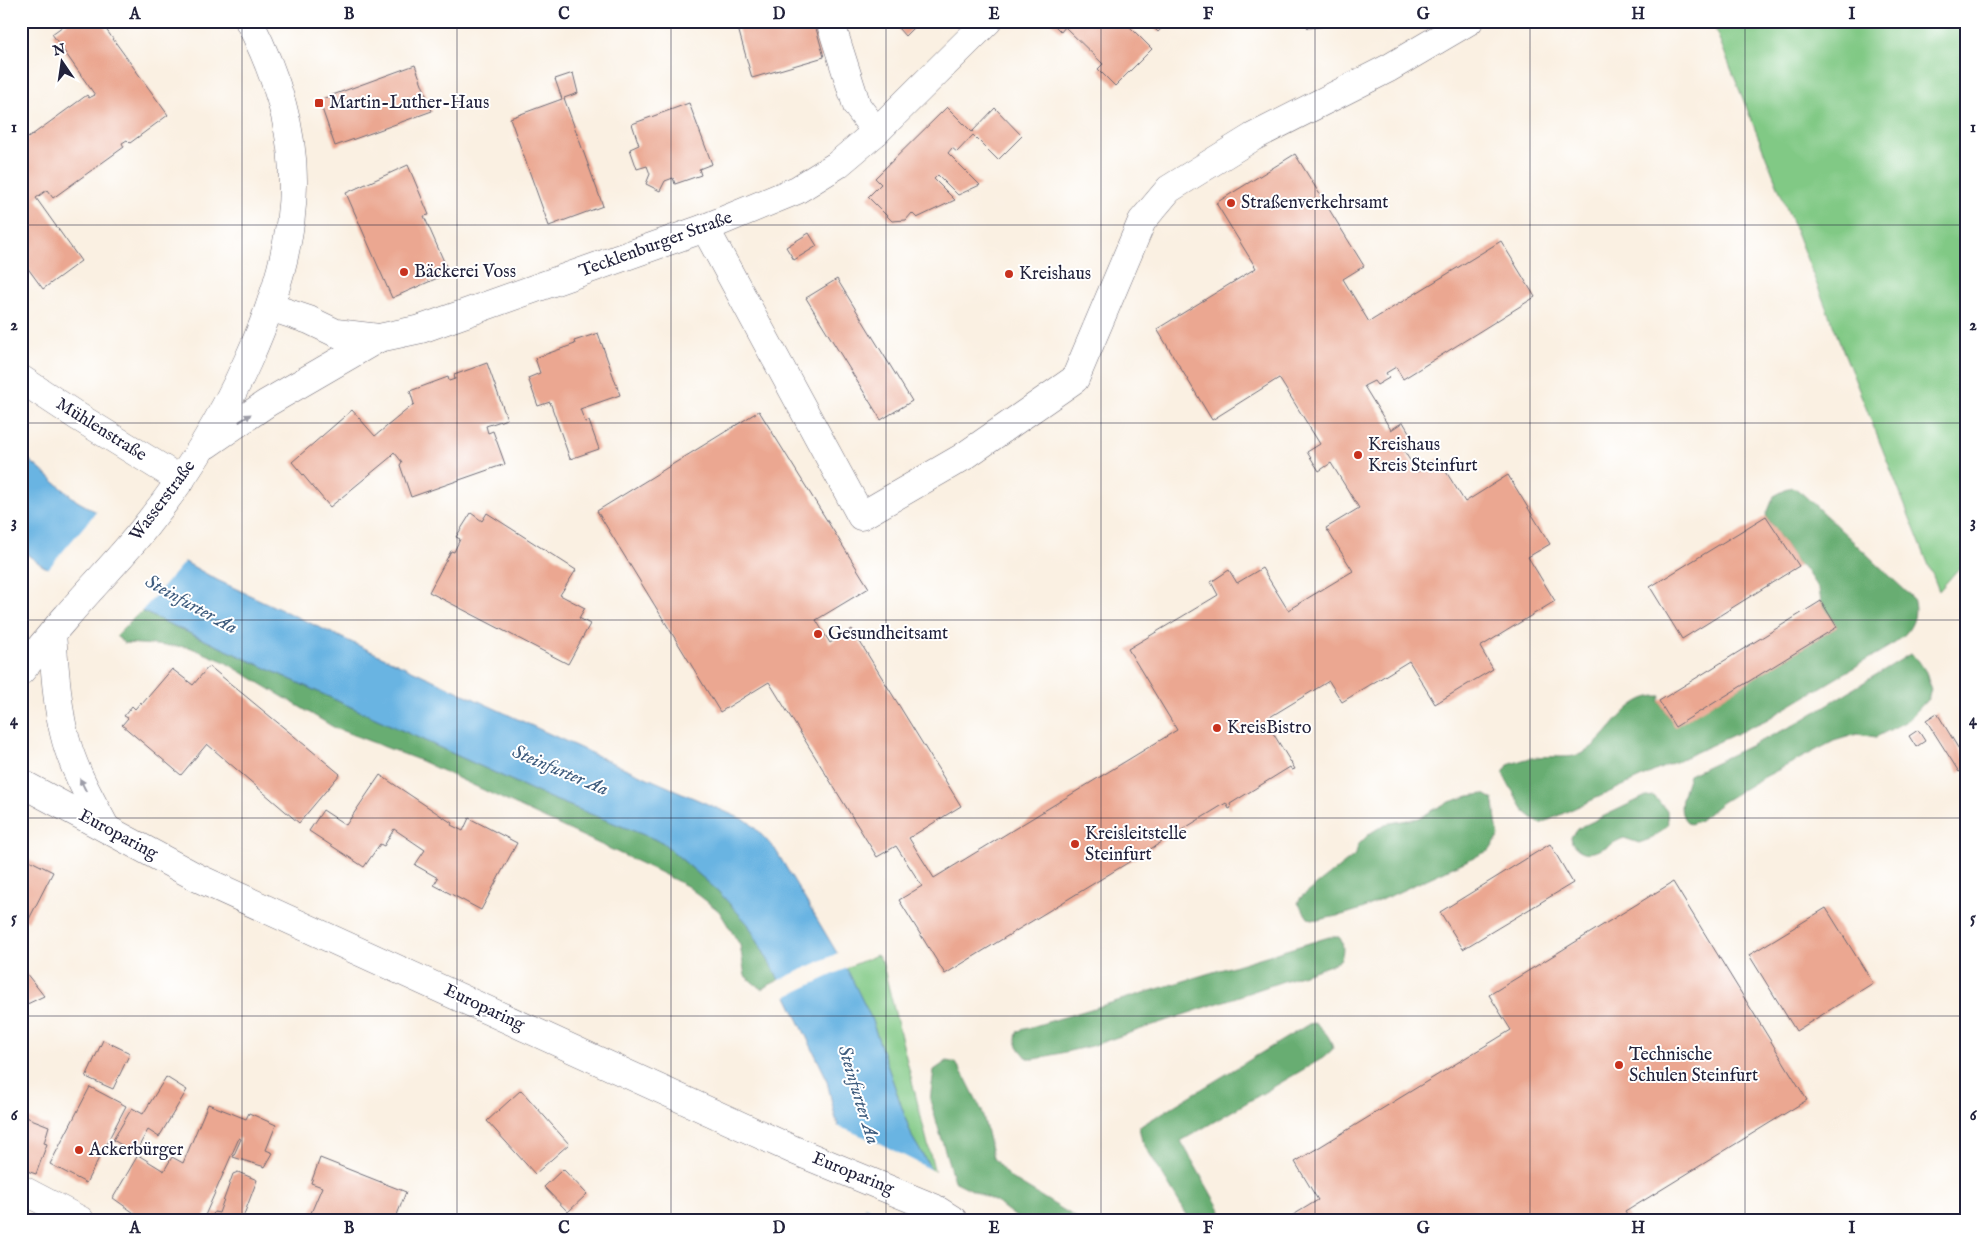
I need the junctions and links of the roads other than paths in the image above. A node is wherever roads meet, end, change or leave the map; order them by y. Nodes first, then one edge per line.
1 (249, 21) edge
2 (830, 21) edge
3 (988, 21) edge
4 (1469, 21) edge
5 (876, 132) junction
6 (705, 228) junction
7 (270, 307) junction
8 (379, 338) junction
9 (21, 379) edge
10 (205, 445) junction
11 (181, 480) junction
12 (59, 625) junction
13 (21, 671) edge
14 (21, 782) edge
15 (106, 828) junction
16 (21, 1190) edge
17 (80, 1220) edge
18 (954, 1220) edge

1 - 7 main road, Wasserstraße
2 - 5 main road
3 - 5 main road, Tecklenburger Straße
4 - 6 main road
5 - 6 main road, Tecklenburger Straße
6 - 8 main road, Tecklenburger Straße
7 - 8 main road, Tecklenburger Straße
7 - 10 main road, Wasserstraße
10 -> 8 main road
9 - 11 main road, Mühlenstraße
10 - 11 main road, Wasserstraße
11 - 12 main road, Wasserstraße
12 - 13 main road, Wasserstraße
15 -> 12 main road
14 - 15 main road, Europaring
15 - 18 main road, Europaring
16 - 17 main road

